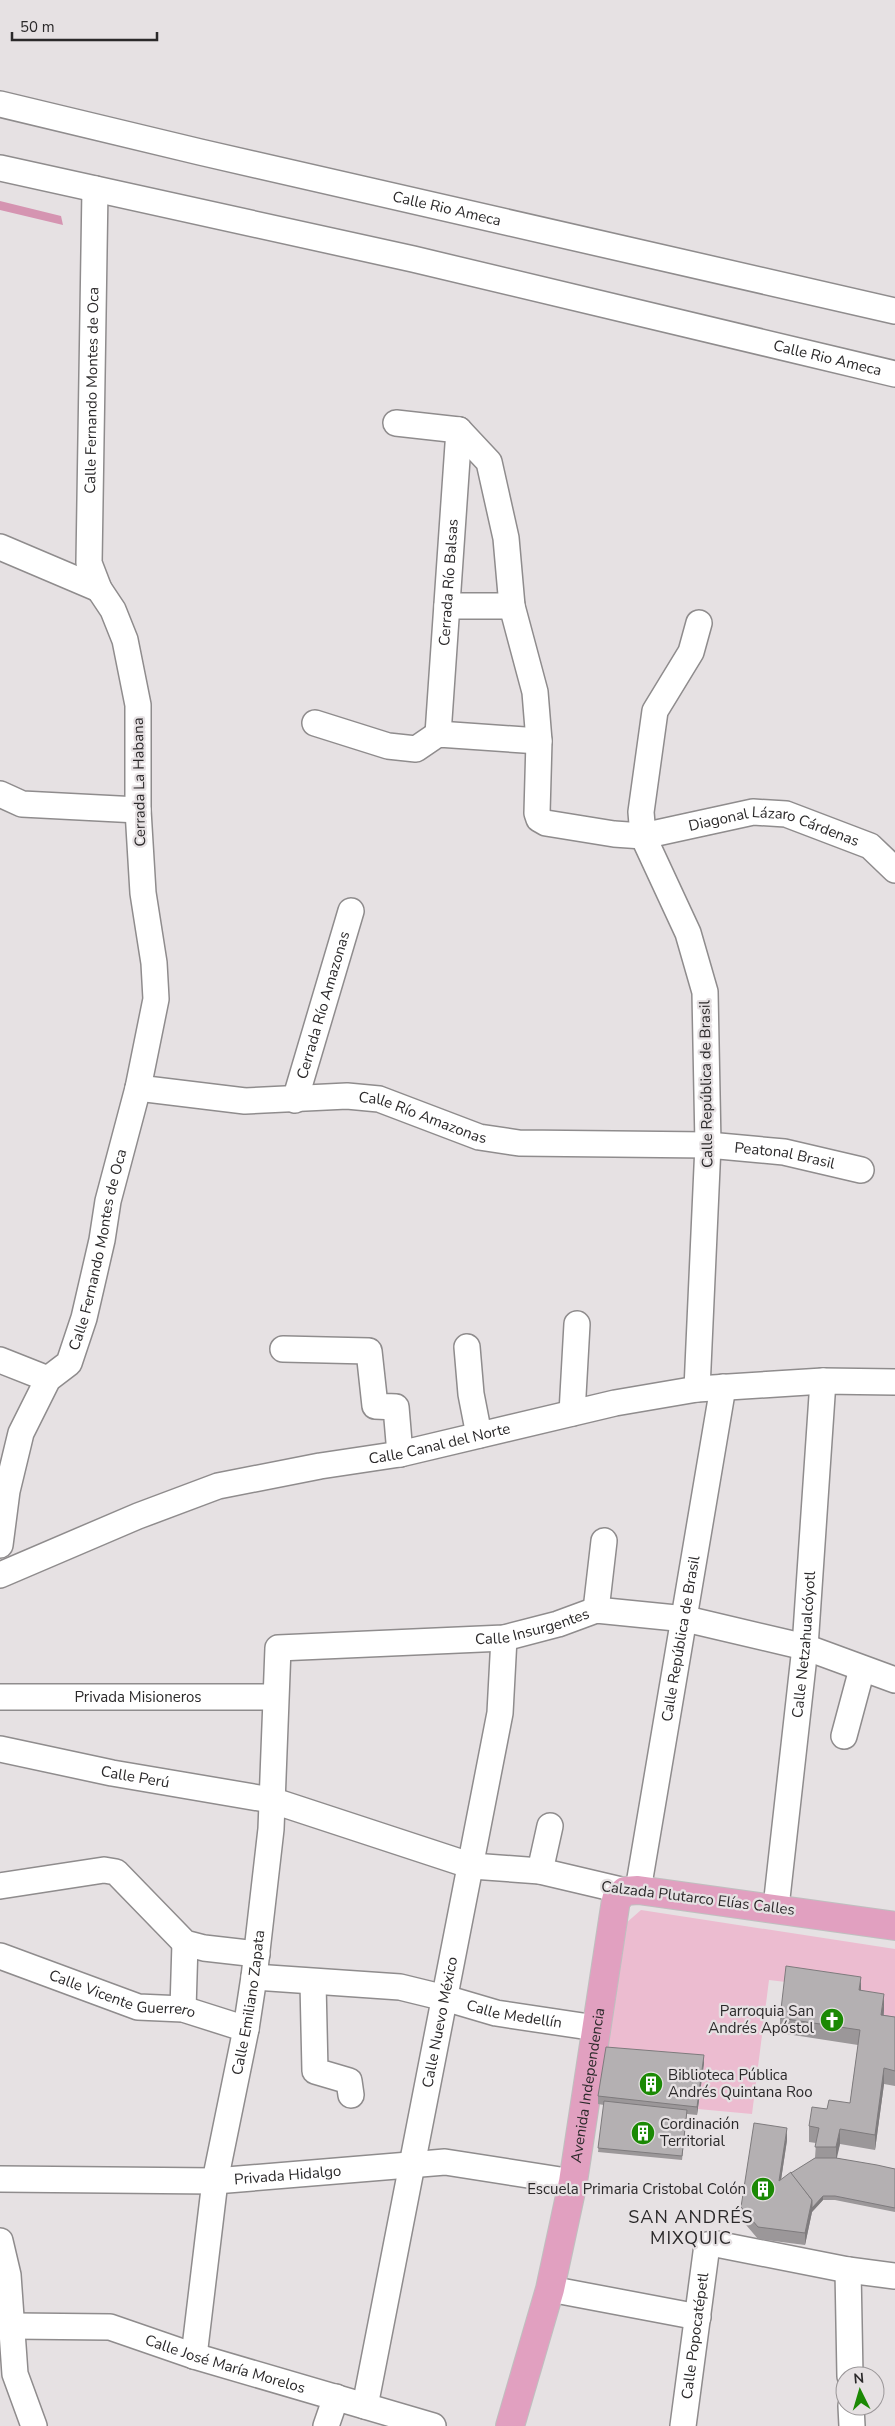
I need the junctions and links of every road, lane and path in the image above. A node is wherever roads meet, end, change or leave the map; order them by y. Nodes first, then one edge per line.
1 (0, 104) edge
2 (0, 168) edge
3 (95, 189) junction
4 (895, 311) edge
5 (895, 374) edge
6 (396, 423) dead end
7 (459, 430) junction
8 (0, 547) edge
9 (99, 589) junction
10 (447, 606) junction
11 (512, 606) junction
12 (699, 622) dead end
13 (315, 723) dead end
14 (438, 734) junction
15 (538, 741) junction
16 (0, 794) edge
17 (138, 810) junction
18 (643, 836) junction
19 (895, 870) edge
20 (351, 911) dead end
21 (138, 1088) junction
22 (295, 1100) junction
23 (708, 1145) junction
24 (861, 1170) dead end
25 (577, 1324) dead end
26 (467, 1346) dead end
27 (283, 1349) dead end
28 (0, 1360) edge
29 (48, 1379) junction
30 (823, 1381) junction
31 (895, 1382) edge
32 (723, 1387) junction
33 (698, 1389) junction
34 (572, 1413) junction
35 (479, 1435) junction
36 (400, 1454) junction
37 (4, 1490) edge
38 (604, 1540) dead end
39 (0, 1545) edge
40 (0, 1575) edge
41 (596, 1610) junction
42 (686, 1618) junction
43 (504, 1638) junction
44 (805, 1647) junction
45 (278, 1648) joint
46 (862, 1668) junction
47 (895, 1680) edge
48 (0, 1697) edge
49 (274, 1697) junction
50 (844, 1736) dead end
51 (0, 1748) edge
52 (271, 1800) junction
53 (550, 1826) dead end
54 (472, 1866) junction
55 (540, 1871) junction
56 (0, 1886) edge
57 (632, 1890) junction
58 (776, 1907) junction
59 (895, 1926) edge
60 (185, 1943) junction
61 (0, 1956) edge
62 (255, 1965) junction
63 (313, 1982) junction
64 (446, 1998) junction
65 (183, 2009) junction
66 (596, 2028) junction
67 (246, 2029) junction
68 (351, 2095) dead end
69 (412, 2166) junction
70 (0, 2179) edge
71 (215, 2181) junction
72 (573, 2182) junction
73 (0, 2240) edge
74 (848, 2270) junction
75 (895, 2276) edge
76 (550, 2289) junction
77 (698, 2317) junction
78 (13, 2326) junction
79 (194, 2356) junction
80 (850, 2366) edge
81 (7, 2372) edge
82 (336, 2397) junction
83 (365, 2406) junction
84 (34, 2426) edge
85 (326, 2426) edge
86 (433, 2426) edge
87 (510, 2426) edge
88 (683, 2426) edge

1 - 4 street, Calle Rio Ameca
2 - 3 street, Calle Rio Ameca
3 - 5 street, Calle Rio Ameca
3 - 9 street, Calle Fernando Montes de Oca
6 - 7 street
7 - 10 street, Cerrada Río Balsas
7 - 11 street
8 - 9 street
9 - 17 street, Cerrada La Habana
10 - 11 street
10 - 14 street, Cerrada Río Balsas
11 - 15 street
12 - 18 street, Calle República de Brasil
13 - 14 street
14 - 15 street
15 - 18 street
16 - 17 street
17 - 21 street, Cerrada La Habana
18 - 19 street, Diagonal Lázaro Cárdenas
18 - 23 street, Calle República de Brasil
20 - 22 street, Cerrada Río Amazonas
21 - 22 street, Calle Río Amazonas
21 - 29 street, Calle Fernando Montes de Oca
22 - 23 street, Calle Río Amazonas
23 - 24 street, Peatonal Brasil
23 - 33 street, Calle República de Brasil
25 - 34 street
26 - 35 street
27 - 36 street
28 - 29 street
29 - 37 street, Calle Fernando Montes de Oca
30 - 31 street, Calle Canal del Norte
30 - 32 street, Calle Canal del Norte
30 - 44 street, Calle Netzahualcóyotl
32 - 33 street, Calle Canal del Norte
32 - 42 street, Calle República de Brasil
33 - 34 street, Calle Canal del Norte
34 - 35 street, Calle Canal del Norte
35 - 36 street, Calle Canal del Norte
36 - 40 street, Calle Canal del Norte
37 - 39 street, Calle Fernando Montes de Oca
38 - 41 street
41 - 42 street, Calle Insurgentes
41 - 43 street, Calle Insurgentes
42 - 44 street, Calle Insurgentes
42 - 57 street, Calle República de Brasil
43 - 45 street, Calle Insurgentes
43 - 54 street, Calle Nuevo México
44 - 46 street, Calle Insurgentes
44 - 58 street, Calle Netzahualcóyotl
45 - 49 street, Calle Emiliano Zapata
46 - 47 street, Calle Insurgentes
46 - 50 street
48 - 49 street, Privada Misioneros
49 - 52 street, Calle Emiliano Zapata
51 - 52 street, Calle Perú
52 - 54 street, Calle Perú
52 - 62 street, Calle Emiliano Zapata
53 - 55 street
54 - 55 street, Calzada Plutarco Elías Calles
54 - 64 street, Calle Nuevo México
55 - 57 street, Calzada Plutarco Elías Calles
56 - 60 street
57 - 58 main road, Calzada Plutarco Elías Calles
57 - 66 main road, Avenida Independencia
58 - 59 main road, Calzada Plutarco Elías Calles
60 - 62 street, Calle Medellín
60 - 65 street
61 - 65 street, Calle Vicente Guerrero
62 - 63 street, Calle Medellín
62 - 67 street, Calle Emiliano Zapata
63 - 64 street, Calle Medellín
63 - 68 street
64 - 66 street, Calle Medellín
64 - 69 street, Calle Nuevo México
65 - 67 street, Calle Vicente Guerrero
66 - 72 main road, Avenida Independencia
67 - 71 street, Calle Emiliano Zapata
69 - 71 street, Privada Hidalgo
69 - 72 street, Privada Hidalgo
69 - 83 street, Calle Nuevo México
70 - 71 street, Privada Hidalgo
71 - 79 street, Calle Emiliano Zapata
72 - 76 main road, Avenida Independencia
73 - 78 street
74 - 75 street
74 - 77 street, Calle Popocatépetl
74 - 80 street
76 - 77 street
76 - 87 main road, Avenida Independencia
77 - 88 street, Calle Popocatépetl
78 - 79 street, Calle José María Morelos
78 - 81 street
79 - 82 street, Calle José María Morelos
81 - 84 street
82 - 83 street, Calle José María Morelos
82 - 85 street
83 - 86 street, Calle José María Morelos

